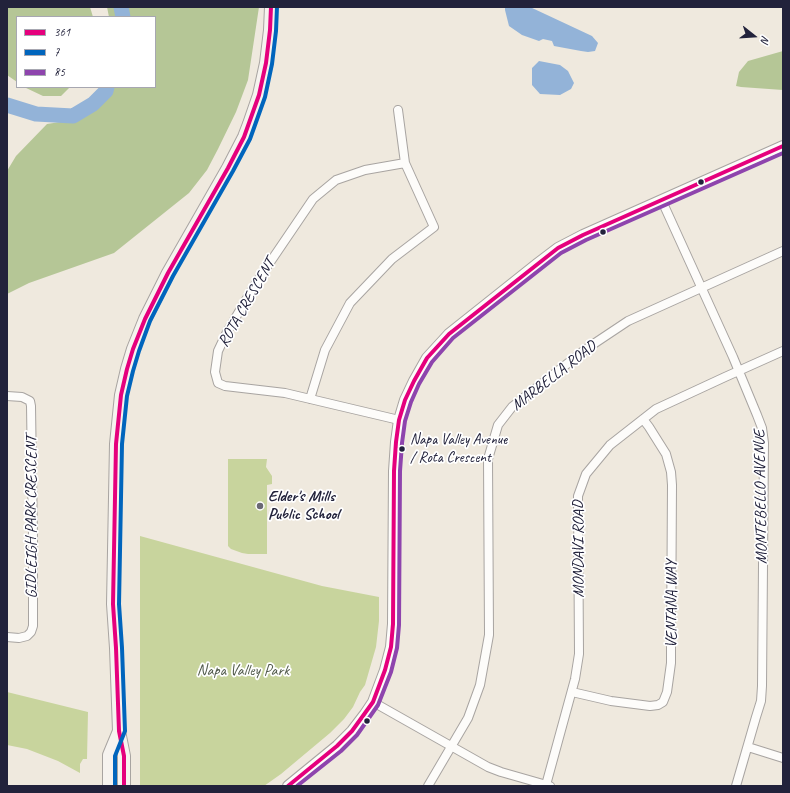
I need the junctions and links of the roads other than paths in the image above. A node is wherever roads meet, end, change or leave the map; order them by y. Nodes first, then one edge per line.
1 (271, 7) edge
2 (398, 110) dead end
3 (783, 146) edge
4 (405, 164) junction
5 (662, 200) junction
6 (783, 251) edge
7 (701, 287) junction
8 (783, 352) edge
9 (739, 371) junction
10 (7, 396) edge
11 (310, 399) junction
12 (643, 419) junction
13 (399, 420) junction
14 (7, 638) edge
15 (572, 692) junction
16 (372, 702) junction
17 (119, 731) junction
18 (451, 747) junction
19 (748, 747) junction
20 (783, 758) edge
21 (549, 785) edge
22 (109, 786) edge
23 (124, 786) edge
24 (288, 786) edge
25 (428, 786) edge
26 (736, 786) edge

1 - 17 main road
2 - 4 street
3 - 5 street
4 - 11 street
4 - 11 street, ROTA CRESCENT
5 - 7 street, MONTEBELLO AVENUE
5 - 13 street
6 - 7 street, MARBELLA ROAD
7 - 9 street, MONTEBELLO AVENUE
7 - 18 street, MARBELLA ROAD
8 - 9 street, MONDAVI ROAD
9 - 12 street, MONDAVI ROAD
9 - 19 street, MONTEBELLO AVENUE
10 - 14 street, GIDLEIGH PARK CRESCENT
11 - 13 street, ROTA CRESCENT
12 - 15 street, MONDAVI ROAD
12 - 15 street, VENTANA WAY
13 - 16 street
15 - 21 street, MONDAVI ROAD
16 - 18 street
16 - 24 street
17 - 22 main road
17 - 23 main road
18 - 21 street
18 - 25 street, MARBELLA ROAD
19 - 20 street
19 - 26 street, MONTEBELLO AVENUE

